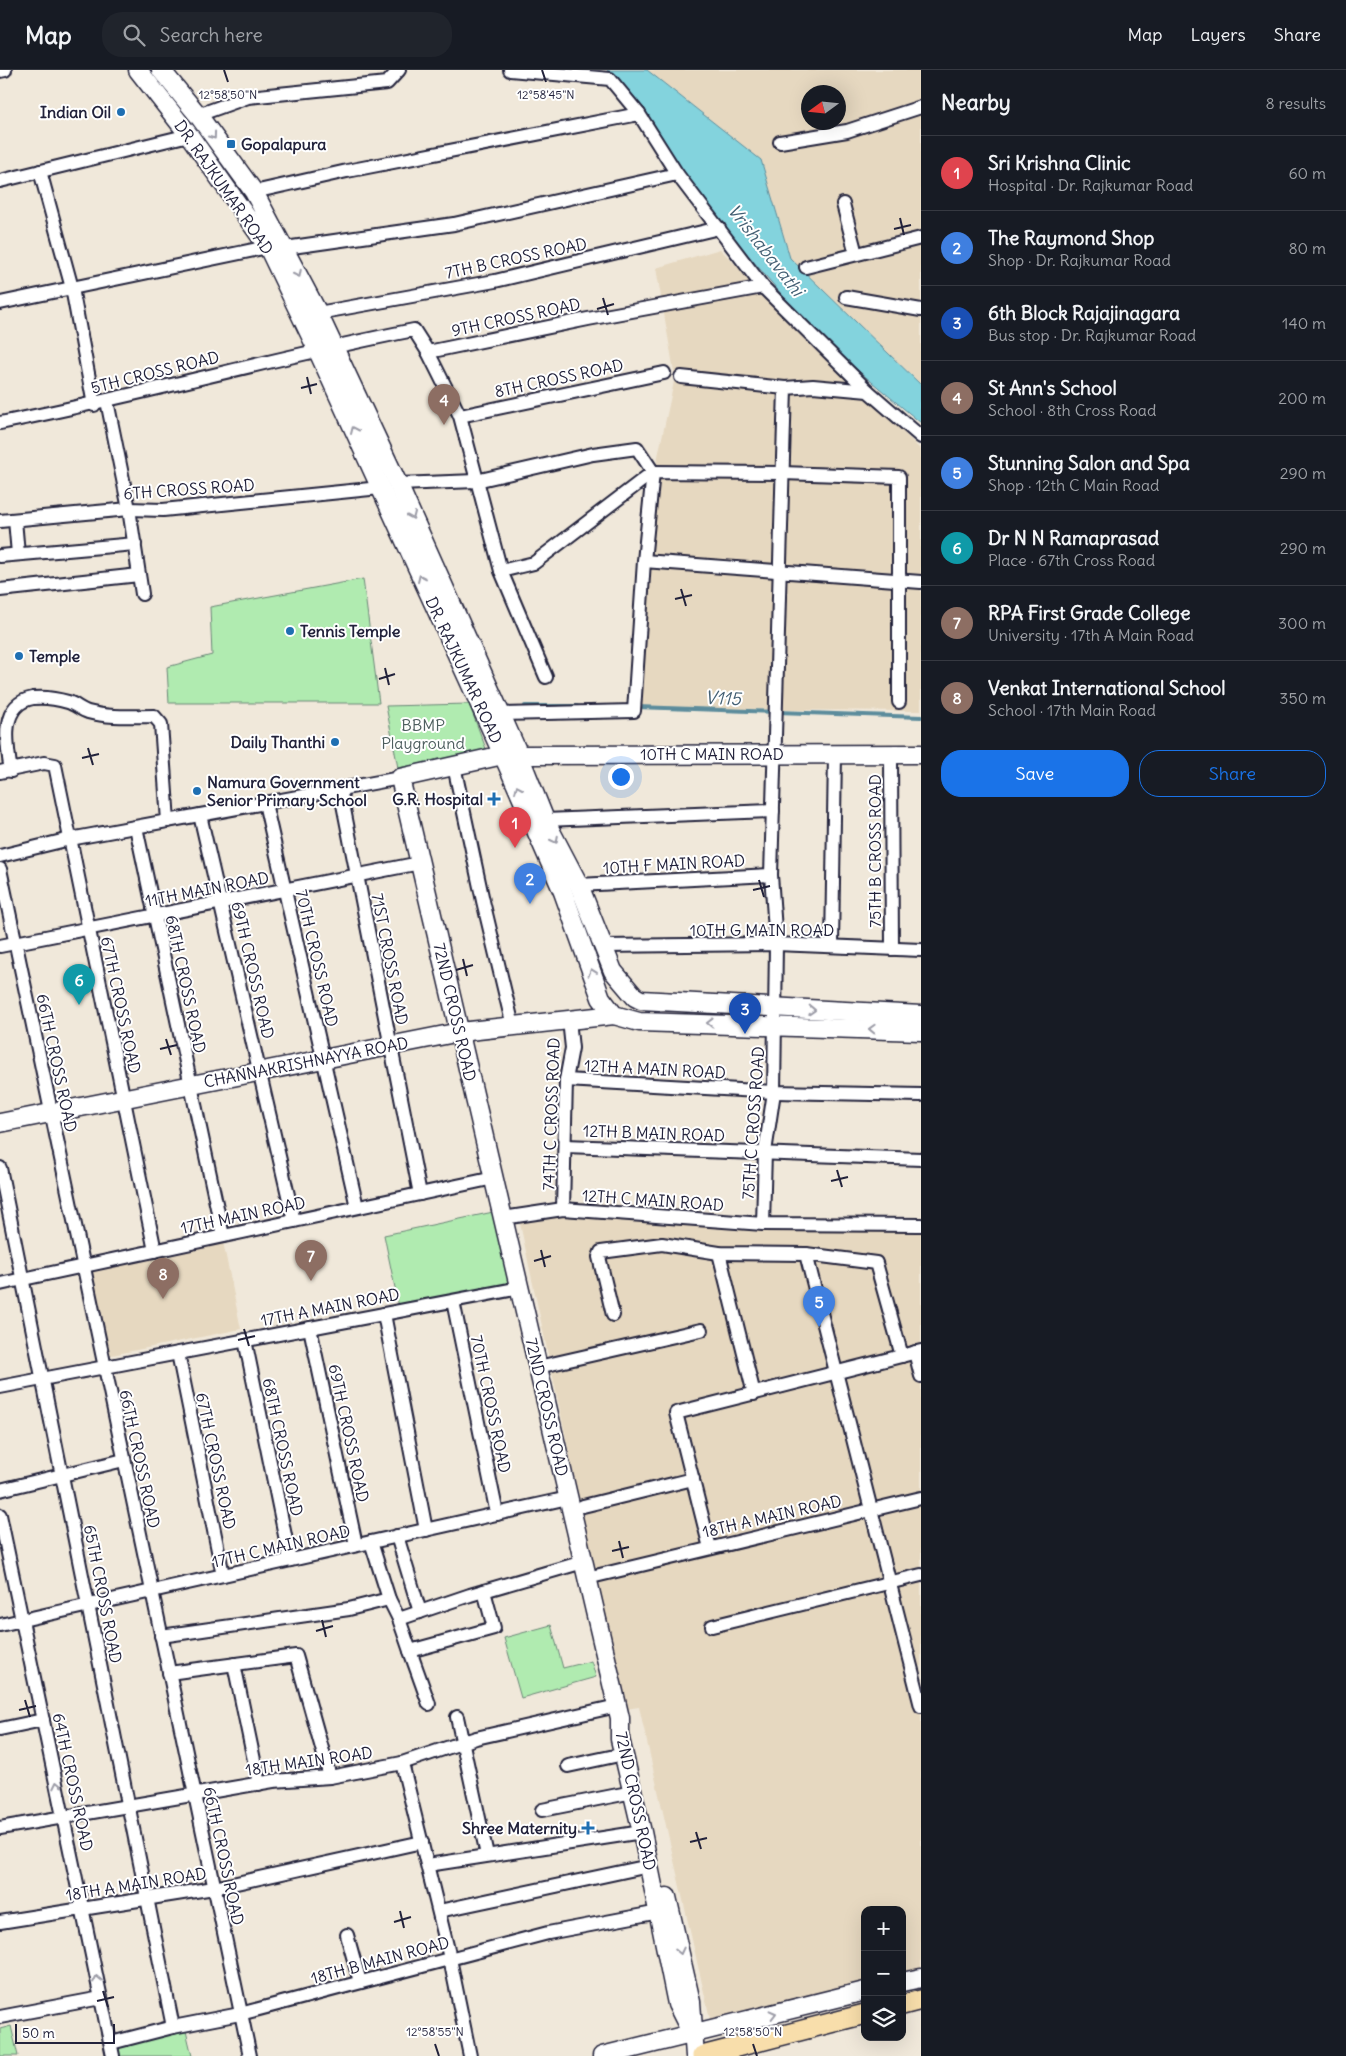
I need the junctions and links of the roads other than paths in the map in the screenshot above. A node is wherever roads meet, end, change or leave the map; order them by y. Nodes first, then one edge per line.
1 (5, 70) edge
2 (161, 70) edge
3 (399, 70) edge
4 (510, 70) edge
5 (0, 71) edge
6 (140, 71) edge
7 (921, 107) edge
8 (198, 114) junction
9 (639, 114) junction
10 (188, 134) junction
11 (780, 142) dead end
12 (40, 171) junction
13 (677, 174) junction
14 (0, 181) edge
15 (254, 192) junction
16 (843, 204) dead end
17 (719, 228) junction
18 (921, 238) edge
19 (277, 248) junction
20 (856, 254) junction
21 (806, 267) dead end
22 (763, 287) junction
23 (72, 288) junction
24 (846, 297) dead end
25 (0, 303) edge
26 (921, 310) edge
27 (318, 313) junction
28 (326, 347) junction
29 (428, 352) junction
30 (664, 373) dead end
31 (681, 377) dead end
32 (785, 388) junction
33 (868, 391) junction
34 (107, 402) junction
35 (94, 405) junction
36 (460, 416) junction
37 (0, 423) edge
38 (921, 437) edge
39 (653, 472) junction
40 (782, 473) junction
41 (476, 481) junction
42 (398, 484) junction
43 (380, 488) junction
44 (129, 509) junction
45 (15, 520) junction
46 (0, 521) edge
47 (135, 544) junction
48 (18, 554) junction
49 (0, 556) edge
50 (644, 561) junction
51 (501, 571) junction
52 (779, 573) junction
53 (139, 576) junction
54 (898, 581) junction
55 (921, 582) edge
56 (0, 590) edge
57 (142, 594) dead end
58 (546, 677) dead end
59 (899, 702) dead end
60 (499, 714) junction
61 (775, 754) junction
62 (835, 754) junction
63 (891, 754) junction
64 (921, 754) edge
65 (511, 755) junction
66 (454, 766) junction
67 (5, 771) edge
68 (400, 778) junction
69 (340, 789) junction
70 (266, 803) junction
71 (773, 811) junction
72 (200, 815) junction
73 (545, 820) junction
74 (168, 821) junction
75 (136, 827) junction
76 (70, 839) junction
77 (0, 856) edge
78 (420, 862) junction
79 (0, 869) edge
80 (357, 875) junction
81 (772, 875) junction
82 (579, 885) junction
83 (285, 890) junction
84 (220, 902) junction
85 (155, 915) junction
86 (89, 930) junction
87 (16, 943) junction
88 (776, 944) junction
89 (0, 946) edge
90 (602, 946) junction
91 (832, 946) junction
92 (892, 949) junction
93 (921, 950) edge
94 (635, 997) junction
95 (614, 1015) junction
96 (921, 1015) edge
97 (775, 1016) junction
98 (569, 1020) junction
99 (513, 1026) junction
100 (921, 1031) edge
101 (460, 1032) junction
102 (391, 1046) junction
103 (323, 1059) junction
104 (260, 1072) junction
105 (566, 1080) junction
106 (191, 1085) junction
107 (774, 1092) junction
108 (921, 1096) edge
109 (124, 1098) junction
110 (51, 1113) junction
111 (0, 1123) edge
112 (565, 1146) junction
113 (764, 1152) junction
114 (921, 1160) edge
115 (0, 1168) edge
116 (494, 1178) junction
117 (420, 1194) junction
118 (356, 1208) junction
119 (563, 1209) junction
120 (503, 1218) junction
121 (294, 1221) junction
122 (763, 1224) junction
123 (921, 1225) edge
124 (223, 1236) junction
125 (155, 1251) junction
126 (719, 1253) junction
127 (806, 1254) junction
128 (83, 1266) junction
129 (22, 1279) junction
130 (0, 1284) edge
131 (520, 1288) junction
132 (453, 1301) junction
133 (384, 1314) junction
134 (612, 1315) dead end
135 (310, 1328) junction
136 (701, 1330) dead end
137 (244, 1340) junction
138 (918, 1351) edge
139 (178, 1353) junction
140 (902, 1356) junction
141 (104, 1367) junction
142 (538, 1367) junction
143 (836, 1372) junction
144 (921, 1376) edge
145 (42, 1378) junction
146 (0, 1387) edge
147 (754, 1394) junction
148 (124, 1460) junction
149 (62, 1476) junction
150 (693, 1480) junction
151 (0, 1490) edge
152 (921, 1498) edge
153 (576, 1502) junction
154 (871, 1510) junction
155 (497, 1514) junction
156 (0, 1515) edge
157 (426, 1530) junction
158 (397, 1536) junction
159 (371, 1542) junction
160 (356, 1545) junction
161 (710, 1548) junction
162 (290, 1560) junction
163 (585, 1570) junction
164 (223, 1575) junction
165 (921, 1575) edge
166 (890, 1584) junction
167 (484, 1590) junction
168 (152, 1591) junction
169 (389, 1599) junction
170 (88, 1605) junction
171 (420, 1612) junction
172 (399, 1619) junction
173 (22, 1620) junction
174 (0, 1625) edge
175 (712, 1626) dead end
176 (161, 1636) junction
177 (410, 1651) junction
178 (234, 1664) junction
179 (917, 1672) edge
180 (169, 1674) junction
181 (429, 1704) dead end
182 (921, 1706) edge
183 (618, 1712) junction
184 (457, 1717) dead end
185 (43, 1720) junction
186 (0, 1729) edge
187 (464, 1742) junction
188 (625, 1744) junction
189 (402, 1763) junction
190 (568, 1766) dead end
191 (330, 1777) junction
192 (259, 1784) junction
193 (633, 1792) junction
194 (194, 1795) junction
195 (129, 1806) junction
196 (542, 1810) dead end
197 (63, 1817) junction
198 (0, 1828) edge
199 (642, 1832) junction
200 (422, 1842) junction
201 (487, 1855) junction
202 (428, 1865) junction
203 (649, 1866) junction
204 (214, 1888) junction
205 (147, 1897) junction
206 (82, 1908) junction
207 (439, 1911) junction
208 (659, 1912) junction
209 (0, 1922) edge
210 (347, 1935) dead end
211 (450, 1959) junction
212 (921, 1978) edge
213 (906, 1981) edge
214 (360, 1982) junction
215 (861, 1992) edge
216 (101, 1998) junction
217 (921, 2000) edge
218 (906, 2004) edge
219 (921, 2012) edge
220 (240, 2014) junction
221 (861, 2015) edge
222 (906, 2016) edge
223 (0, 2017) edge
224 (173, 2027) junction
225 (861, 2027) edge
226 (692, 2034) junction
227 (112, 2050) edge
228 (702, 2055) edge
229 (250, 2056) edge
230 (470, 2056) edge
231 (602, 2056) edge
232 (744, 2056) edge

1 - 5 street
2 - 8 street, DR. RAJKUMAR ROAD
3 - 8 street
4 - 9 street
6 - 10 street, DR. RAJKUMAR ROAD
7 - 11 street
8 -> 15 street, DR. RAJKUMAR ROAD
9 - 13 street
9 - 15 street
10 - 12 street
10 - 19 street, DR. RAJKUMAR ROAD
12 - 14 street
12 - 23 street
13 - 17 street
13 - 19 street
15 - 19 street, DR. RAJKUMAR ROAD
16 - 20 street
17 - 22 street
17 - 27 street, 7TH B CROSS ROAD
18 - 20 street
19 - 23 street
19 -> 27 street, DR. RAJKUMAR ROAD
19 - 28 street, DR. RAJKUMAR ROAD
20 - 21 street
22 - 29 street, 9TH CROSS ROAD
22 - 33 street
23 - 25 street
23 - 35 street
24 - 26 street
27 - 28 street, DR. RAJKUMAR ROAD
28 - 29 street
28 - 34 street, 5TH CROSS ROAD
28 - 42 street, DR. RAJKUMAR ROAD
43 -> 28 street, DR. RAJKUMAR ROAD
29 - 36 street
30 - 36 street, 8TH CROSS ROAD
31 - 32 street
32 - 33 street
32 - 40 street, 75TH C CROSS ROAD
33 - 38 street
34 - 35 street, 5TH CROSS ROAD
34 - 44 street
35 - 37 street, 5TH CROSS ROAD
36 - 41 street
39 - 40 street
39 - 41 street
39 - 50 street
39 - 51 street
40 - 52 street, 75TH C CROSS ROAD
40 - 54 street
41 - 42 street
41 - 51 street
42 -> 60 street, DR. RAJKUMAR ROAD
43 - 44 street, 6TH CROSS ROAD
65 -> 43 street, DR. RAJKUMAR ROAD
44 - 45 street, 6TH CROSS ROAD
44 - 47 street
45 - 46 street, 6TH CROSS ROAD
45 - 48 street
47 - 48 street
47 - 53 street
48 - 49 street
50 - 52 street
50 - 60 street
51 - 58 street
52 - 54 street
52 - 61 street, 75TH C CROSS ROAD
53 - 56 street
53 - 57 street
54 - 55 street
54 - 59 street
60 - 65 street, DR. RAJKUMAR ROAD
61 - 62 street, 10TH C MAIN ROAD
61 - 65 street, 10TH C MAIN ROAD
61 - 71 street, 75TH C CROSS ROAD
62 - 63 street, 10TH C MAIN ROAD
62 - 91 street
63 - 64 street, 10TH C MAIN ROAD
63 - 92 street, 75TH B CROSS ROAD
65 - 66 street, 10TH C MAIN ROAD
65 - 73 street, DR. RAJKUMAR ROAD
95 -> 65 street, DR. RAJKUMAR ROAD
66 - 68 street, 10TH C MAIN ROAD
66 - 99 street
67 - 74 street
67 - 76 street, 67TH CROSS ROAD
68 - 69 street
68 - 78 street, 72ND CROSS ROAD
69 - 70 street
69 - 80 street, 71ST CROSS ROAD
70 - 72 street
70 - 83 street, 70TH CROSS ROAD
71 - 73 street
71 - 81 street, 75TH C CROSS ROAD
72 - 74 street
72 - 84 street, 69TH CROSS ROAD
73 -> 82 street, DR. RAJKUMAR ROAD
74 - 75 street
75 - 76 street
75 - 85 street, 68TH CROSS ROAD
76 - 77 street
76 - 86 street, 67TH CROSS ROAD
78 - 80 street, 11TH MAIN ROAD
78 - 101 street, 72ND CROSS ROAD
79 - 87 street, 66TH CROSS ROAD
80 - 83 street, 11TH MAIN ROAD
80 - 102 street, 71ST CROSS ROAD
81 - 82 street, 10TH F MAIN ROAD
81 - 88 street, 75TH C CROSS ROAD
82 - 90 street, DR. RAJKUMAR ROAD
83 - 84 street, 11TH MAIN ROAD
83 - 103 street, 70TH CROSS ROAD
84 - 85 street, 11TH MAIN ROAD
84 - 104 street, 69TH CROSS ROAD
85 - 86 street, 11TH MAIN ROAD
85 - 106 street, 68TH CROSS ROAD
86 - 87 street, 11TH MAIN ROAD
86 - 109 street, 67TH CROSS ROAD
87 - 89 street, 11TH MAIN ROAD
87 - 110 street, 66TH CROSS ROAD
88 - 90 street, 10TH G MAIN ROAD
88 - 91 street, 10TH G MAIN ROAD
88 - 97 street, 75TH C CROSS ROAD
90 - 94 street, DR. RAJKUMAR ROAD
91 - 92 street, 10TH G MAIN ROAD
92 - 93 street, 10TH G MAIN ROAD
94 - 95 street
94 - 97 street
97 -> 95 street
95 - 98 street, CHANNAKRISHNAYYA ROAD
97 -> 96 street
100 -> 97 street
97 - 107 street, 75TH C CROSS ROAD
98 - 99 street, CHANNAKRISHNAYYA ROAD
98 - 105 street, 74TH C CROSS ROAD
99 - 101 street, CHANNAKRISHNAYYA ROAD
101 - 102 street, CHANNAKRISHNAYYA ROAD
101 - 116 street, 72ND CROSS ROAD
102 - 103 street, CHANNAKRISHNAYYA ROAD
102 - 117 street, 71ST CROSS ROAD
103 - 104 street, CHANNAKRISHNAYYA ROAD
103 - 118 street, 70TH CROSS ROAD
104 - 106 street, CHANNAKRISHNAYYA ROAD
104 - 121 street, 69TH CROSS ROAD
105 - 107 street, 12TH A MAIN ROAD
105 - 112 street, 74TH C CROSS ROAD
106 - 109 street, CHANNAKRISHNAYYA ROAD
106 - 124 street, 68TH CROSS ROAD
107 - 108 street, 12TH A MAIN ROAD
107 - 113 street, 75TH C CROSS ROAD
109 - 110 street, CHANNAKRISHNAYYA ROAD
109 - 125 street, 67TH CROSS ROAD
110 - 111 street, CHANNAKRISHNAYYA ROAD
110 - 128 street, 66TH CROSS ROAD
112 - 113 street, 12TH B MAIN ROAD
112 - 119 street, 74TH C CROSS ROAD
113 - 114 street, 12TH B MAIN ROAD
113 - 122 street, 75TH C CROSS ROAD
115 - 129 street, 65TH CROSS ROAD
116 - 117 street, 17TH MAIN ROAD
116 - 120 street, 72ND CROSS ROAD
117 - 118 street, 17TH MAIN ROAD
118 - 121 street, 17TH MAIN ROAD
119 - 120 street, 12TH C MAIN ROAD
119 - 122 street, 12TH C MAIN ROAD
120 - 131 street, 72ND CROSS ROAD
121 - 124 street, 17TH MAIN ROAD
122 - 123 street, 12TH C MAIN ROAD
124 - 125 street, 17TH MAIN ROAD
125 - 128 street, 17TH MAIN ROAD
126 - 127 street
126 - 134 street
126 - 147 street
127 - 140 street
127 - 143 street
128 - 129 street, 17TH MAIN ROAD
128 - 141 street, 66TH CROSS ROAD
129 - 130 street, 17TH MAIN ROAD
129 - 145 street, 65TH CROSS ROAD
131 - 132 street, 17TH A MAIN ROAD
131 - 142 street, 72ND CROSS ROAD
132 - 133 street, 17TH A MAIN ROAD
132 - 155 street, 70TH CROSS ROAD
133 - 135 street, 17TH A MAIN ROAD
133 - 157 street
135 - 137 street, 17TH A MAIN ROAD
135 - 160 street, 69TH CROSS ROAD
136 - 142 street
137 - 139 street, 17TH A MAIN ROAD
137 - 162 street, 68TH CROSS ROAD
138 - 140 street
138 - 144 street
139 - 141 street, 17TH A MAIN ROAD
139 - 164 street, 67TH CROSS ROAD
140 - 143 street
141 - 145 street, 17TH A MAIN ROAD
141 - 148 street, 66TH CROSS ROAD
142 - 153 street, 72ND CROSS ROAD
143 - 147 street
143 - 154 street
145 - 146 street, 17TH A MAIN ROAD
145 - 149 street, 65TH CROSS ROAD
147 - 150 street
148 - 149 street
148 - 168 street, 66TH CROSS ROAD
149 - 151 street
149 - 170 street, 65TH CROSS ROAD
150 - 153 street, 17TH C MAIN ROAD
150 - 161 street
152 - 154 street, 18TH A MAIN ROAD
153 - 155 street, 17TH C MAIN ROAD
153 - 163 street, 72ND CROSS ROAD
154 - 161 street, 18TH A MAIN ROAD
154 - 166 street
155 - 157 street, 17TH C MAIN ROAD
156 - 173 street, 64TH CROSS ROAD
157 - 158 street, 17TH C MAIN ROAD
158 - 159 street, 17TH C MAIN ROAD
158 - 171 street
159 - 160 street, 17TH C MAIN ROAD
159 - 169 street
160 - 162 street, 17TH C MAIN ROAD
161 - 163 street, 18TH A MAIN ROAD
162 - 164 street, 17TH C MAIN ROAD
163 - 167 street, 18TH A MAIN ROAD
163 - 183 street, 72ND CROSS ROAD
164 - 168 street, 17TH C MAIN ROAD
165 - 166 street
166 - 175 street
166 - 179 street
167 - 171 street, 18TH A MAIN ROAD
167 - 177 street
168 - 170 street, 17TH C MAIN ROAD
168 - 176 street, 66TH CROSS ROAD
169 - 172 street
169 - 176 street
170 - 173 street, 17TH C MAIN ROAD
170 - 195 street, 65TH CROSS ROAD
171 - 172 street, 18TH A MAIN ROAD
172 - 177 street
173 - 174 street, 17TH C MAIN ROAD
173 - 185 street, 64TH CROSS ROAD
176 - 180 street, 66TH CROSS ROAD
177 - 181 street
178 - 180 street
178 - 191 street
178 - 192 street
179 - 182 street
180 - 194 street, 66TH CROSS ROAD
183 - 187 street, 18TH MAIN ROAD
183 - 188 street, 72ND CROSS ROAD
184 - 187 street
185 - 186 street
197 -> 185 street, 64TH CROSS ROAD
187 - 189 street, 18TH MAIN ROAD
187 - 201 street
188 - 190 street
188 - 193 street, 72ND CROSS ROAD
188 -> 226 street
189 - 191 street, 18TH MAIN ROAD
189 - 200 street
191 - 192 street, 18TH MAIN ROAD
192 - 194 street, 18TH MAIN ROAD
193 - 196 street
193 - 199 street, 72ND CROSS ROAD
194 - 195 street, 18TH MAIN ROAD
194 - 204 street, 66TH CROSS ROAD
195 - 197 street, 18TH MAIN ROAD
195 - 205 street, 65TH CROSS ROAD
197 - 198 street, 18TH MAIN ROAD
197 - 206 street, 64TH CROSS ROAD
199 - 201 street
199 - 203 street, 72ND CROSS ROAD
200 - 202 street
200 - 204 street, 18TH A MAIN ROAD
201 - 202 street
202 - 207 street
203 - 207 street
203 - 208 street, 72ND CROSS ROAD
204 - 205 street, 18TH A MAIN ROAD
204 - 220 street, 66TH CROSS ROAD
205 - 206 street, 18TH A MAIN ROAD
205 - 224 street, 65TH CROSS ROAD
206 - 209 street, 18TH A MAIN ROAD
216 -> 206 street, 64TH CROSS ROAD
207 - 211 street
208 - 211 street, 18TH B MAIN ROAD
208 - 226 street, 72ND CROSS ROAD
210 - 214 street
211 - 214 street, 18TH B MAIN ROAD
211 - 230 street
212 - 213 street
214 - 220 street, 18TH B MAIN ROAD
226 -> 215 street
216 - 223 street
216 - 227 street, 64TH CROSS ROAD
217 - 218 main road
219 - 222 main road
220 - 224 street, 18TH B MAIN ROAD
220 - 229 street, 66TH CROSS ROAD
221 - 228 main road
224 - 227 street, 18TH B MAIN ROAD
225 - 232 main road
226 - 228 street
226 - 231 street

